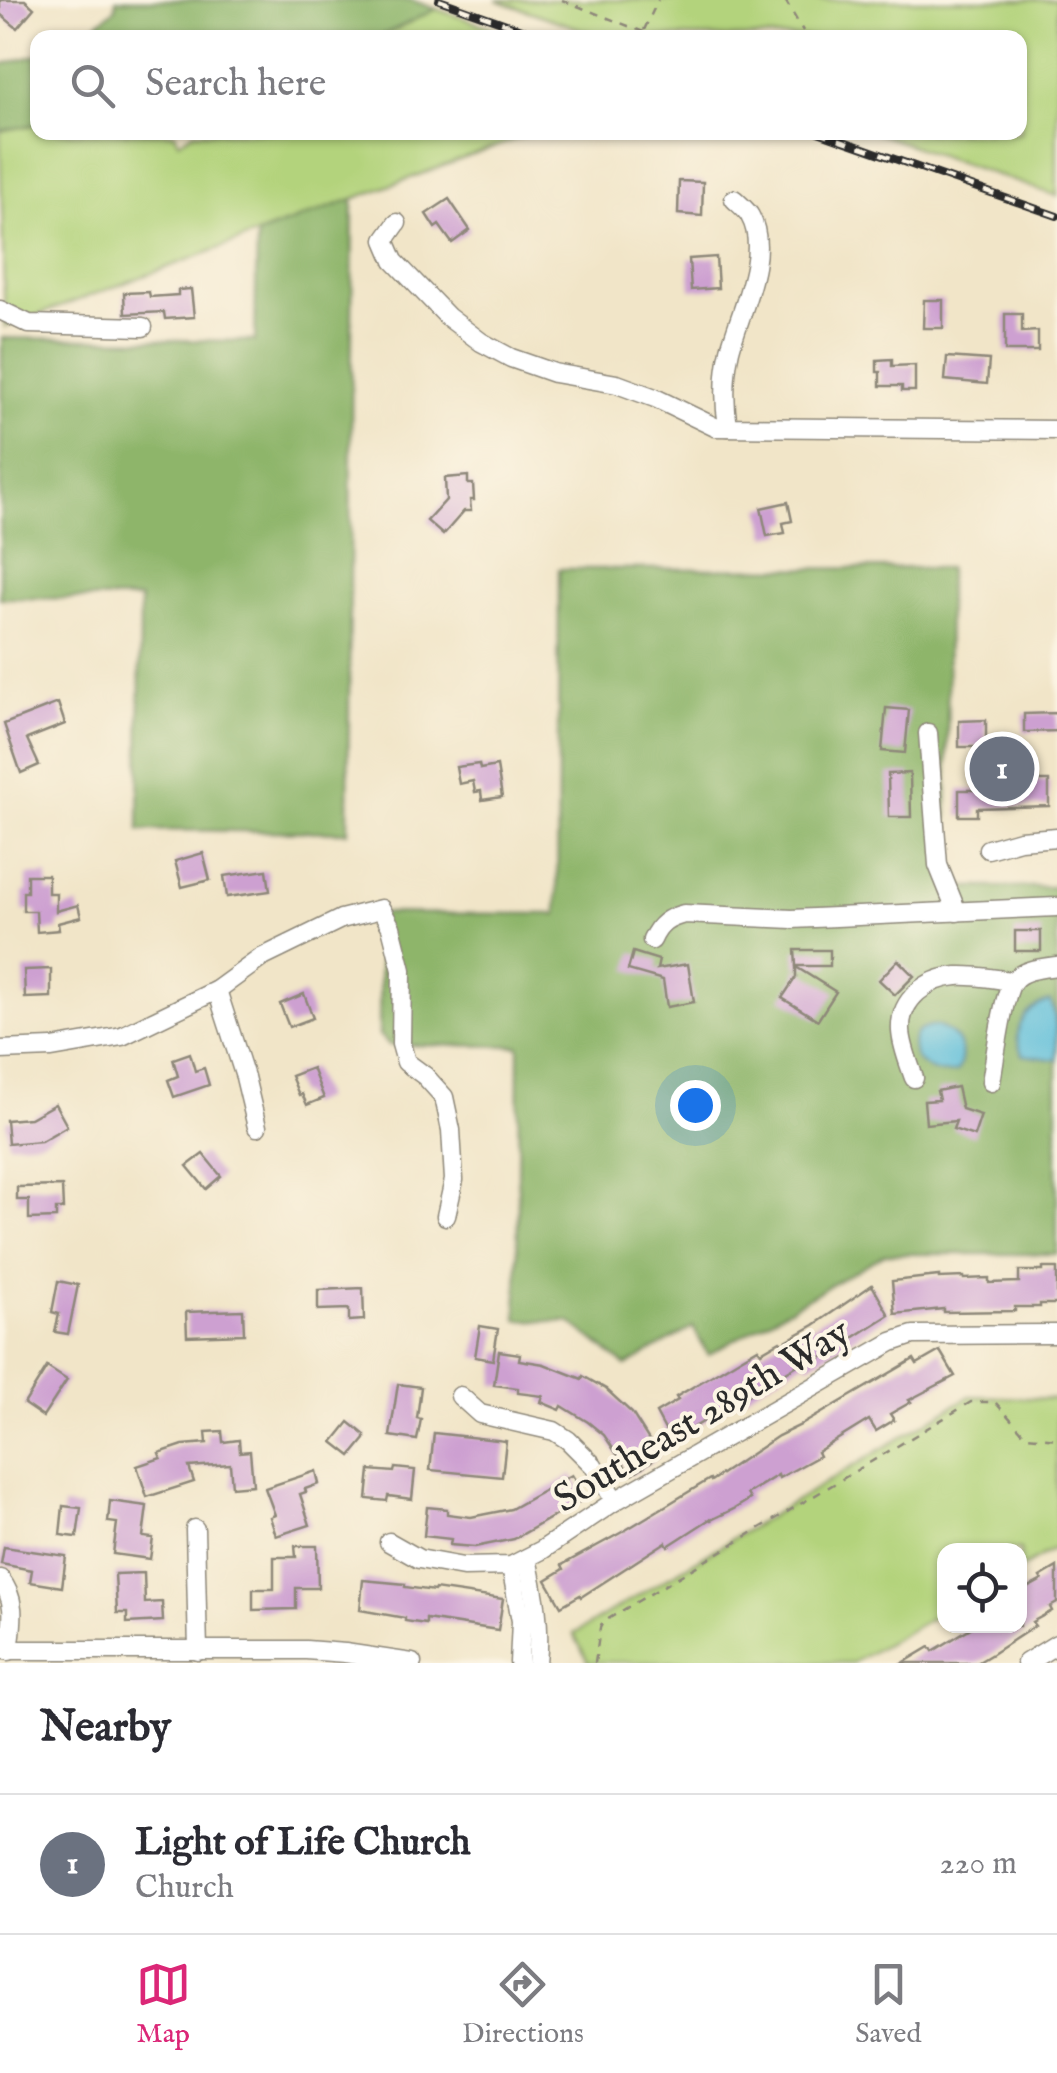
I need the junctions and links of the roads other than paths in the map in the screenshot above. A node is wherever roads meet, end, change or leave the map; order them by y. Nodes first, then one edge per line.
1 (734, 199) dead end
2 (396, 223) dead end
3 (0, 310) edge
4 (143, 327) dead end
5 (728, 428) junction
6 (1057, 430) edge
7 (928, 733) dead end
8 (1057, 837) edge
9 (988, 849) dead end
10 (1057, 908) edge
11 (957, 912) junction
12 (652, 940) dead end
13 (1057, 966) edge
14 (1013, 981) junction
15 (217, 990) junction
16 (0, 1050) edge
17 (914, 1078) dead end
18 (991, 1082) dead end
19 (257, 1126) dead end
20 (446, 1216) dead end
21 (1057, 1334) edge
22 (460, 1396) dead end
23 (615, 1501) junction
24 (195, 1529) dead end
25 (389, 1542) dead end
26 (519, 1562) junction
27 (0, 1579) edge
28 (1057, 1644) edge
29 (5, 1650) edge
30 (198, 1651) junction
31 (344, 1658) edge
32 (412, 1663) edge
33 (519, 1663) edge
34 (536, 1663) edge
35 (1026, 1663) edge

1 - 5 street
2 - 5 street
3 - 4 street
5 - 6 street
7 - 11 street
8 - 9 street
10 - 11 street
11 - 12 street
13 - 14 street
14 - 17 street
14 - 18 street
15 - 16 street
15 - 19 street
15 - 20 street
21 - 23 street, Southeast 289th Way
22 - 23 street
23 - 26 street, Southeast 289th Way
24 - 30 street
25 - 26 street
26 - 33 street
26 - 34 street
27 - 29 street
28 - 35 street
29 - 30 street
30 - 31 street
31 - 32 street

